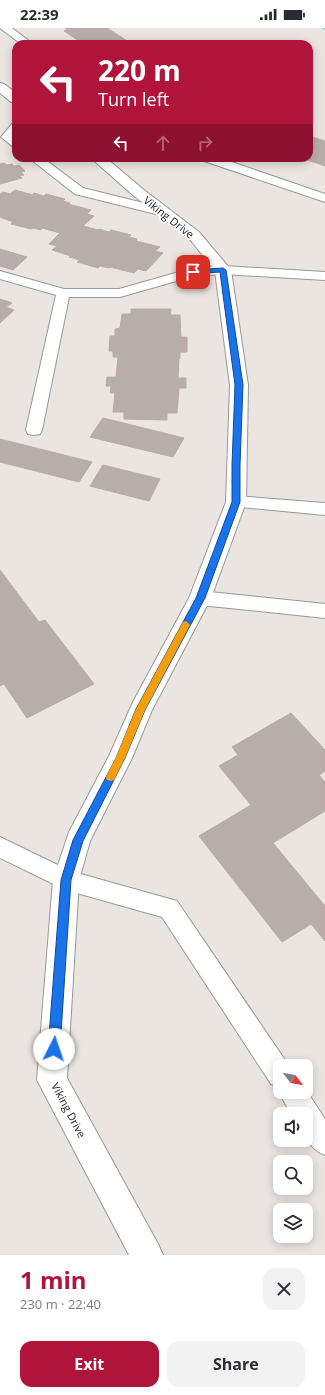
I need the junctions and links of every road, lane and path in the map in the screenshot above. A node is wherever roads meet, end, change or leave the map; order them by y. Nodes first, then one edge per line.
1 (5, 28) edge
2 (22, 40) edge
3 (0, 87) edge
4 (12, 96) edge
5 (12, 131) edge
6 (12, 141) edge
7 (40, 162) edge
8 (103, 162) edge
9 (220, 162) edge
10 (325, 198) edge
11 (164, 212) junction
12 (223, 270) junction
13 (0, 275) edge
14 (325, 276) edge
15 (63, 293) junction
16 (34, 430) dead end
17 (236, 502) junction
18 (325, 509) edge
19 (200, 598) junction
20 (325, 611) edge
21 (0, 847) edge
22 (66, 880) junction
23 (273, 1064) edge
24 (297, 1099) edge
25 (325, 1142) edge
26 (146, 1255) edge

1 - 2 lane
3 - 4 street
5 - 6 lane
7 - 11 lane
8 - 11 street, Viking Drive
9 - 10 lane
11 - 12 street, Viking Drive
12 - 14 lane
12 - 15 lane
12 - 17 street, Viking Drive
13 - 15 lane
15 - 16 lane
17 - 18 lane
17 - 19 street, Viking Drive
19 - 20 lane
19 - 22 street, Viking Drive
21 - 22 lane
22 - 23 lane
22 - 26 street, Viking Drive
24 - 25 lane

